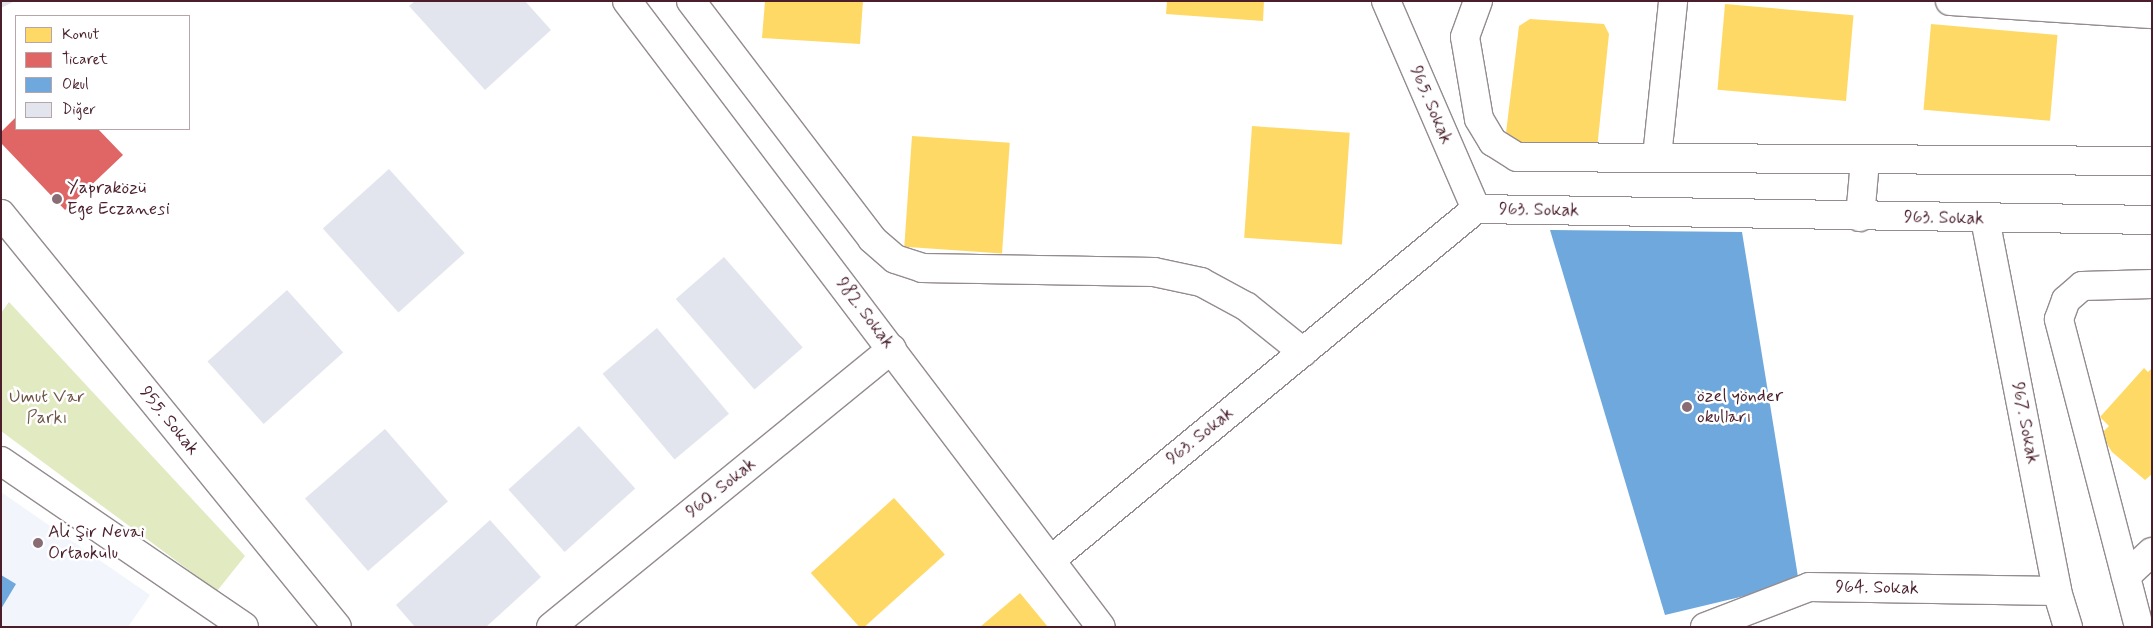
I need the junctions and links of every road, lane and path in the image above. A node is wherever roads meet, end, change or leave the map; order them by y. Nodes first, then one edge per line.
1 (627, 1) edge
2 (691, 1) edge
3 (1386, 1) edge
4 (1478, 1) edge
5 (1673, 1) edge
6 (1950, 1) edge
7 (2152, 14) edge
8 (1657, 157) junction
9 (1865, 161) junction
10 (2152, 161) edge
11 (1476, 209) junction
12 (1, 214) edge
13 (1860, 217) junction
14 (1986, 219) junction
15 (2152, 220) edge
16 (2152, 284) edge
17 (892, 349) junction
18 (1302, 352) junction
19 (1, 461) edge
20 (2152, 552) edge
21 (1052, 559) junction
22 (2126, 576) junction
23 (2057, 591) junction
24 (244, 627) edge
25 (337, 627) edge
26 (551, 627) edge
27 (1101, 627) edge
28 (1705, 627) edge
29 (2068, 627) edge
30 (2139, 627) edge

1 - 17 street, 982. Sokak
2 - 18 street
3 - 11 street, 965. Sokak
4 - 8 street
5 - 8 street
6 - 7 street
8 - 9 street
9 - 10 street
9 - 13 street
11 - 13 street, 963. Sokak
11 - 18 street, 963. Sokak
12 - 25 street, 955. Sokak
13 - 14 street, 963. Sokak
14 - 15 street, 963. Sokak
14 - 23 street, 967. Sokak
16 - 22 street
17 - 21 street, 982. Sokak
17 - 26 street, 960. Sokak
18 - 21 street, 963. Sokak
19 - 24 street
20 - 22 street
21 - 27 street, 982. Sokak
22 - 30 street
23 - 28 street, 964. Sokak
23 - 29 street, 967. Sokak

